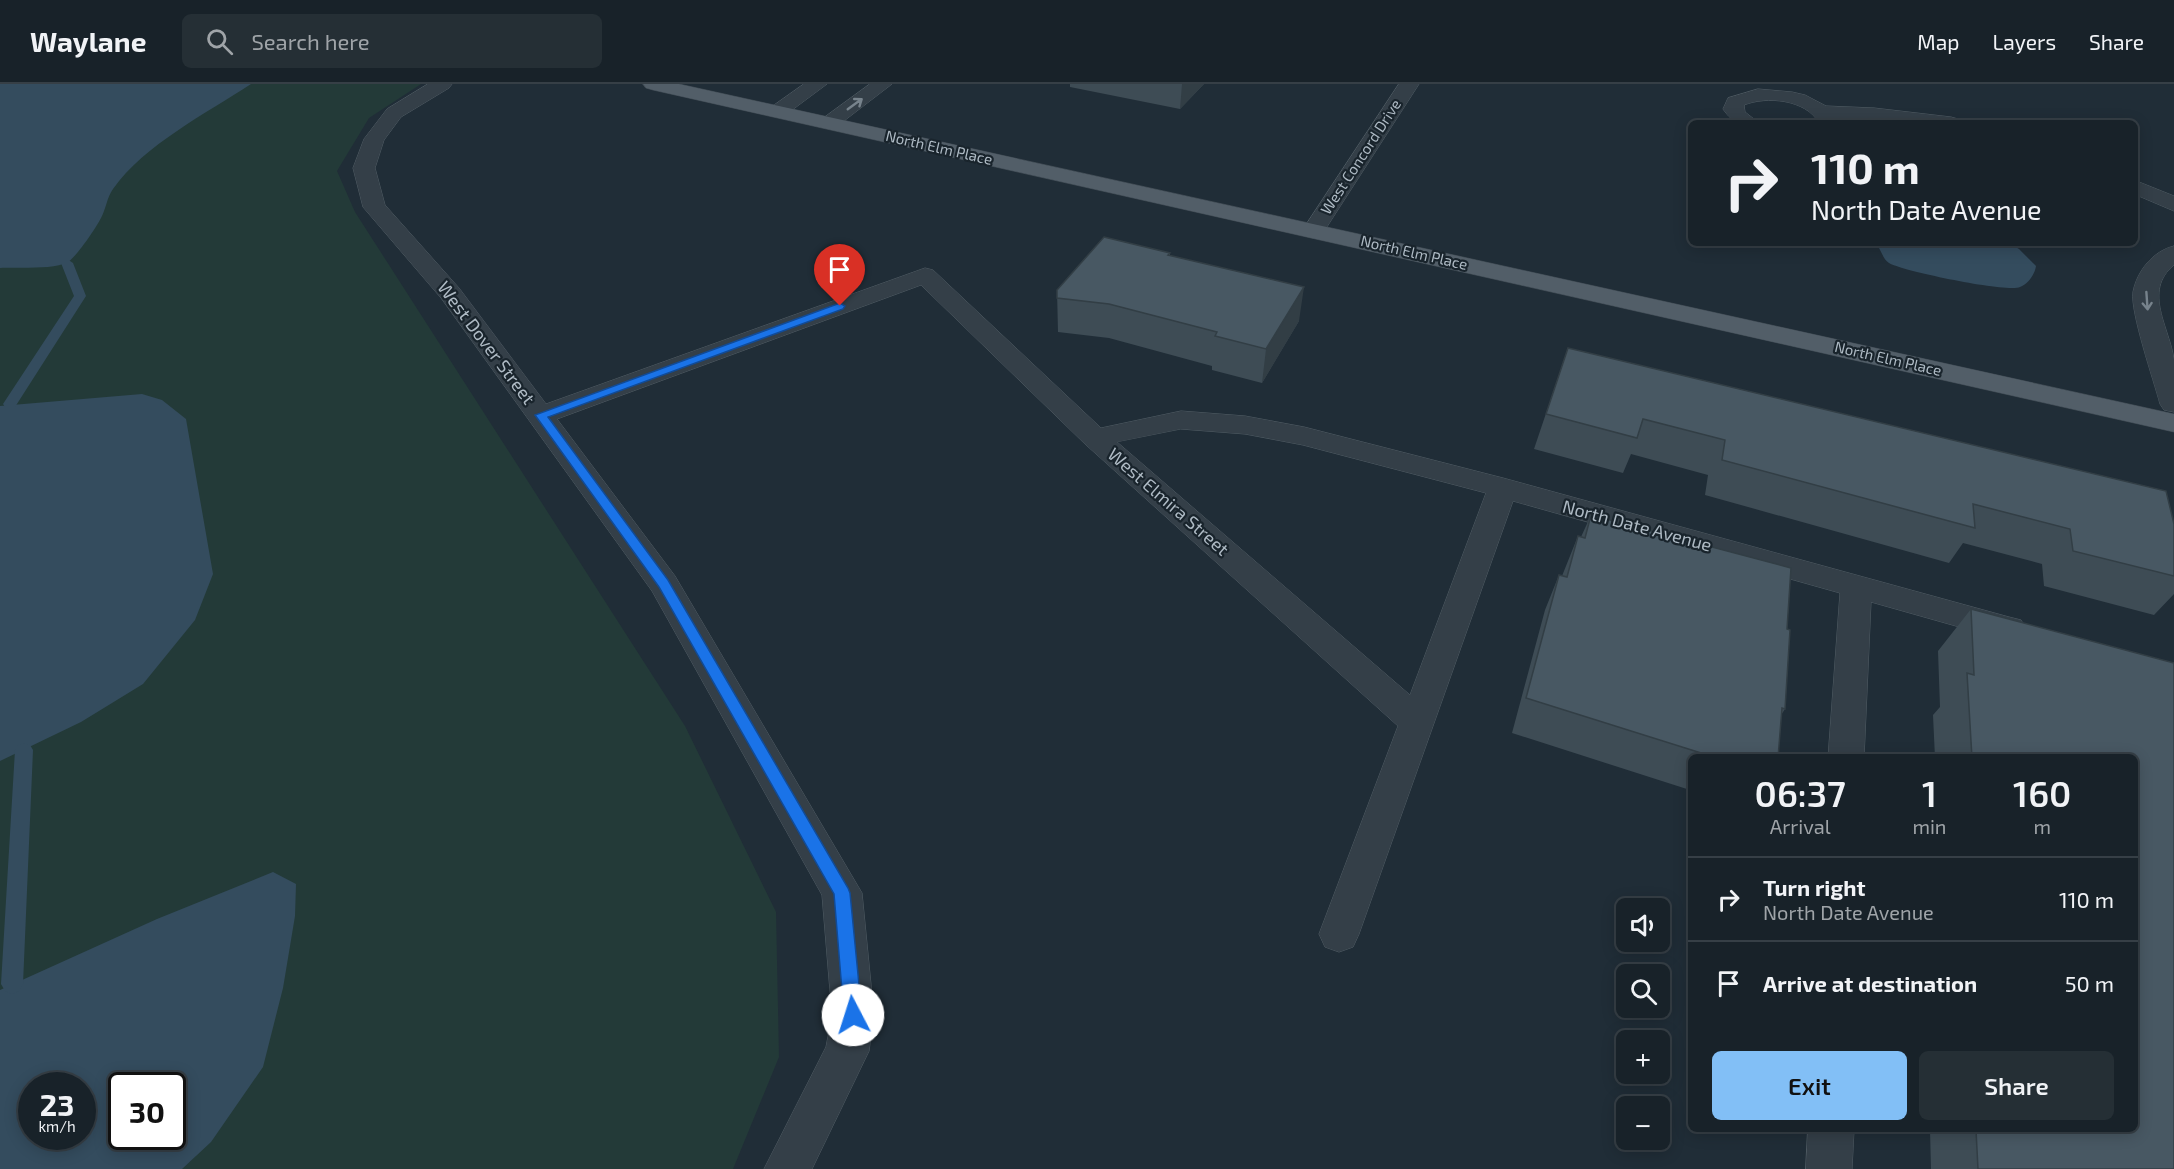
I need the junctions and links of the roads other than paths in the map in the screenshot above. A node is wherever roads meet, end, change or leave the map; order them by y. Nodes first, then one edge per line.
1 (442, 84) edge
2 (653, 84) edge
3 (817, 84) edge
4 (882, 84) edge
5 (1409, 84) edge
6 (777, 112) junction
7 (1826, 117) edge
8 (1744, 120) edge
9 (1926, 120) edge
10 (829, 123) junction
11 (2138, 188) edge
12 (2174, 204) edge
13 (1312, 231) junction
14 (2174, 254) edge
15 (2174, 404) edge
16 (541, 415) junction
17 (2174, 423) edge
18 (1095, 438) junction
19 (1503, 488) junction
20 (1856, 586) junction
21 (2037, 636) edge
22 (1417, 722) junction
23 (1846, 754) edge
24 (1339, 934) dead end
25 (1831, 1132) edge
26 (787, 1169) edge
27 (1829, 1169) edge

1 - 16 street, West Dover Street
2 - 6 main road, North Elm Place
3 - 6 street
10 -> 4 street
5 - 13 street, West Concord Drive
6 - 10 main road, North Elm Place
7 - 8 street
7 - 9 street
10 - 13 main road, North Elm Place
11 - 12 street
13 - 17 main road, North Elm Place
14 -> 15 street
16 - 18 street, West Elmira Street
16 - 26 street, West Dover Street
18 - 19 street, North Date Avenue
18 - 22 street, West Elmira Street
19 - 20 street, North Date Avenue
19 - 22 street
20 - 21 street, North Date Avenue
20 - 23 street
22 - 24 street
25 - 27 street

